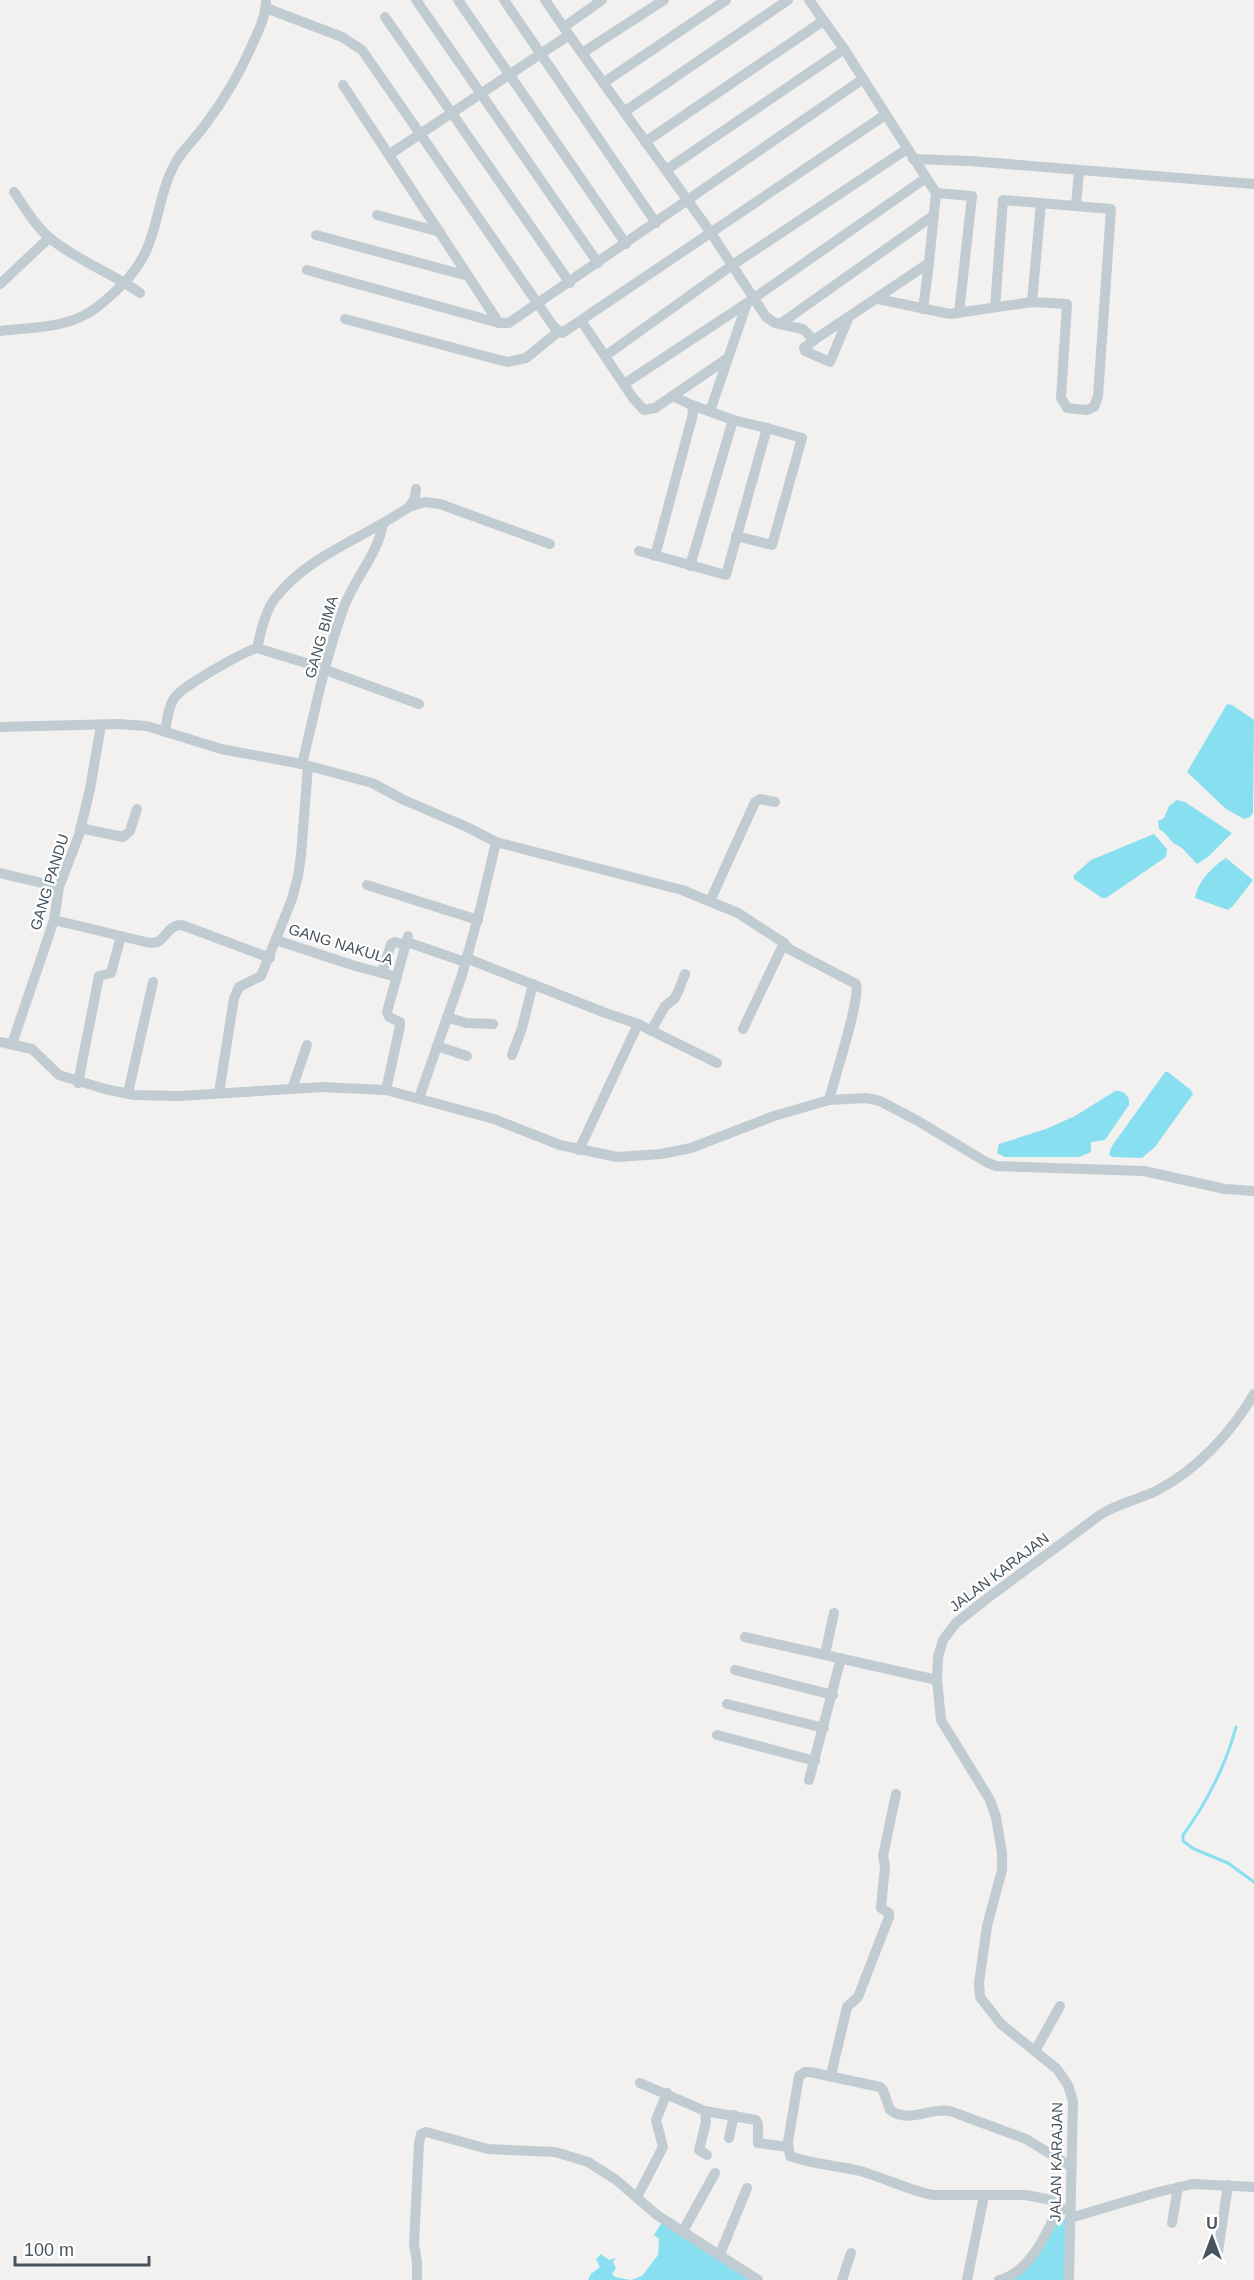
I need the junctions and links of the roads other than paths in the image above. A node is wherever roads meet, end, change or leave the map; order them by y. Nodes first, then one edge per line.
1 (416, 0) edge
2 (459, 0) edge
3 (504, 0) edge
4 (545, 0) edge
5 (664, 0) edge
6 (726, 0) edge
7 (788, 0) edge
8 (809, 0) edge
9 (596, 2) edge
10 (266, 4) edge
11 (385, 17) dead end
12 (823, 21) junction
13 (567, 31) junction
14 (844, 49) junction
15 (582, 53) junction
16 (542, 54) junction
17 (511, 74) junction
18 (863, 79) junction
19 (603, 83) junction
20 (343, 85) dead end
21 (482, 94) junction
22 (624, 112) junction
23 (452, 114) junction
24 (885, 115) junction
25 (421, 135) junction
26 (645, 142) junction
27 (393, 152) dead end
28 (910, 154) junction
29 (666, 171) junction
30 (1079, 171) junction
31 (926, 178) junction
32 (1254, 184) edge
33 (14, 192) dead end
34 (936, 194) junction
35 (688, 201) junction
36 (1041, 203) junction
37 (1076, 206) junction
38 (377, 215) dead end
39 (934, 215) junction
40 (656, 223) junction
41 (440, 232) junction
42 (711, 233) junction
43 (316, 235) dead end
44 (50, 238) junction
45 (626, 244) junction
46 (598, 263) junction
47 (929, 264) junction
48 (731, 266) junction
49 (307, 270) dead end
50 (468, 276) junction
51 (125, 283) junction
52 (570, 283) junction
53 (0, 284) edge
54 (140, 293) dead end
55 (878, 299) junction
56 (749, 301) junction
57 (1032, 302) junction
58 (537, 304) junction
59 (995, 308) junction
60 (923, 309) junction
61 (959, 313) junction
62 (848, 318) junction
63 (345, 319) dead end
64 (582, 321) junction
65 (499, 323) junction
66 (780, 324) junction
67 (0, 332) edge
68 (558, 332) junction
69 (814, 340) junction
70 (605, 356) junction
71 (728, 358) junction
72 (624, 384) junction
73 (672, 396) junction
74 (692, 405) junction
75 (710, 411) junction
76 (733, 420) junction
77 (767, 428) junction
78 (416, 489) dead end
79 (409, 507) junction
80 (383, 524) junction
81 (736, 536) junction
82 (550, 544) dead end
83 (639, 551) dead end
84 (655, 556) junction
85 (690, 566) junction
86 (257, 648) junction
87 (325, 670) junction
88 (419, 704) dead end
89 (101, 725) junction
90 (0, 727) edge
91 (165, 732) junction
92 (305, 765) junction
93 (775, 802) dead end
94 (137, 810) dead end
95 (80, 828) junction
96 (496, 842) junction
97 (0, 873) edge
98 (367, 885) dead end
99 (59, 887) junction
100 (710, 901) junction
101 (54, 920) junction
102 (478, 920) junction
103 (121, 936) junction
104 (276, 940) junction
105 (407, 941) junction
106 (784, 943) junction
107 (270, 958) junction
108 (466, 960) junction
109 (382, 973) junction
110 (685, 974) dead end
111 (397, 976) junction
112 (153, 982) dead end
113 (533, 984) junction
114 (447, 1017) junction
115 (493, 1024) dead end
116 (638, 1024) junction
117 (743, 1029) dead end
118 (651, 1030) junction
119 (6, 1043) edge
120 (307, 1045) dead end
121 (436, 1046) junction
122 (512, 1055) dead end
123 (467, 1056) dead end
124 (717, 1063) dead end
125 (78, 1083) junction
126 (292, 1089) junction
127 (386, 1090) junction
128 (219, 1093) junction
129 (128, 1094) junction
130 (419, 1098) junction
131 (829, 1100) junction
132 (579, 1150) junction
133 (1254, 1191) edge
134 (1254, 1394) edge
135 (834, 1613) dead end
136 (745, 1636) dead end
137 (825, 1654) junction
138 (842, 1658) junction
139 (735, 1670) dead end
140 (937, 1680) junction
141 (833, 1695) junction
142 (727, 1704) dead end
143 (824, 1728) junction
144 (717, 1735) dead end
145 (815, 1761) junction
146 (809, 1780) dead end
147 (896, 1794) dead end
148 (1060, 2006) dead end
149 (1035, 2051) junction
150 (831, 2075) junction
151 (640, 2083) dead end
152 (667, 2093) junction
153 (705, 2111) junction
154 (734, 2115) junction
155 (729, 2138) dead end
156 (788, 2147) junction
157 (707, 2155) dead end
158 (1072, 2167) junction
159 (715, 2173) dead end
160 (1228, 2185) junction
161 (1178, 2187) junction
162 (1254, 2187) edge
163 (747, 2188) dead end
164 (984, 2196) junction
165 (637, 2198) junction
166 (1058, 2209) junction
167 (1070, 2214) junction
168 (1172, 2223) dead end
169 (683, 2231) junction
170 (1218, 2252) dead end
171 (850, 2253) dead end
172 (720, 2254) junction
173 (417, 2280) edge
174 (758, 2280) edge
175 (842, 2280) edge
176 (967, 2280) edge
177 (999, 2280) edge
178 (1069, 2280) edge

1 - 21 street
2 - 17 street
3 - 16 street
4 - 13 street
5 - 15 street
6 - 19 street
7 - 22 street
8 - 12 street
9 - 13 street
10 - 25 street
10 - 51 street
11 - 23 street
12 - 14 street
12 - 26 street
13 - 15 street
13 - 16 street
14 - 18 street
14 - 29 street
15 - 19 street
16 - 17 street
16 - 40 street
17 - 21 street
17 - 45 street
18 - 24 street
18 - 35 street
19 - 22 street
20 - 41 street
21 - 23 street
21 - 46 street
22 - 26 street
23 - 25 street
23 - 52 street
24 - 28 street
24 - 42 street
25 - 27 street
25 - 58 street
26 - 29 street
28 - 30 street
28 - 31 street
28 - 48 street
29 - 35 street
30 - 32 street
30 - 37 street
31 - 34 street
31 - 56 street
33 - 44 street
34 - 39 street
34 - 61 street
35 - 40 street
35 - 42 street
36 - 37 street
36 - 57 street
36 - 59 street
37 - 57 street
38 - 41 street
39 - 47 street
39 - 66 street
40 - 45 street
41 - 50 street
42 - 48 street
42 - 64 street
43 - 50 street
44 - 51 street
44 - 53 street
45 - 46 street
46 - 52 street
47 - 55 street
47 - 60 street
48 - 56 street
48 - 70 street
49 - 65 street
50 - 65 street
51 - 54 street
51 - 67 street
52 - 58 street
55 - 60 street
55 - 62 street
56 - 66 street
56 - 71 street
56 - 72 street
57 - 59 street
58 - 65 street
58 - 68 street
59 - 61 street
60 - 61 street
62 - 69 street
62 - 69 street
63 - 68 street
64 - 68 street
64 - 70 street
66 - 69 street
70 - 72 street
71 - 73 street
71 - 75 street
72 - 73 street
73 - 74 street
74 - 75 street
74 - 84 street
75 - 76 street
76 - 77 street
76 - 85 street
77 - 81 street
77 - 81 street
78 - 79 street
79 - 80 street
79 - 82 street
80 - 86 street
80 - 87 street, GANG BIMA
81 - 85 street
83 - 84 street
84 - 85 street
86 - 87 street
86 - 91 street
87 - 88 street
87 - 92 street, GANG BIMA
89 - 90 street
89 - 91 street
89 - 95 street, GANG PANDU
91 - 92 street
92 - 96 street
92 - 104 street, GANG BIMA
93 - 100 street
94 - 95 street
95 - 99 street, GANG PANDU
96 - 100 street
96 - 102 street
97 - 99 street
98 - 102 street
99 - 101 street, GANG PANDU
100 - 106 street
101 - 103 street
101 - 119 street, GANG PANDU
102 - 108 street
103 - 107 street
103 - 125 street
104 - 107 street, GANG BIMA
104 - 109 street, GANG NAKULA
105 - 108 street
105 - 109 street
105 - 111 street
106 - 117 street
106 - 131 street
107 - 128 street
108 - 113 street
108 - 114 street
109 - 111 street, GANG NAKULA
110 - 118 street
111 - 127 street
112 - 129 street
113 - 116 street
113 - 122 street
114 - 115 street
114 - 121 street
116 - 118 street
116 - 132 street
118 - 124 street
119 - 125 street
120 - 126 street
121 - 123 street
121 - 130 street
125 - 129 street
126 - 127 street
126 - 128 street
127 - 130 street
128 - 129 street
130 - 132 street
131 - 132 street
131 - 133 street
134 - 140 street, JALAN KARAJAN
135 - 137 street
136 - 137 street
137 - 138 street
138 - 140 street
138 - 141 street
139 - 141 street
140 - 149 street, JALAN KARAJAN
141 - 143 street
142 - 143 street
143 - 145 street
144 - 145 street
145 - 146 street
147 - 150 street
148 - 149 street
149 - 158 street, JALAN KARAJAN
150 - 156 street
150 - 158 street
151 - 152 street
152 - 153 street
152 - 165 street
153 - 154 street
153 - 157 street
154 - 155 street
154 - 156 street
156 - 164 street
158 - 167 street, JALAN KARAJAN
159 - 169 street
160 - 161 street
160 - 162 street
160 - 170 street
161 - 167 street
161 - 168 street
163 - 172 street
164 - 166 street
164 - 176 street
165 - 169 street
165 - 173 street
166 - 167 street
166 - 177 street
167 - 178 street, JALAN KARAJAN
169 - 172 street
171 - 175 street
172 - 174 street

